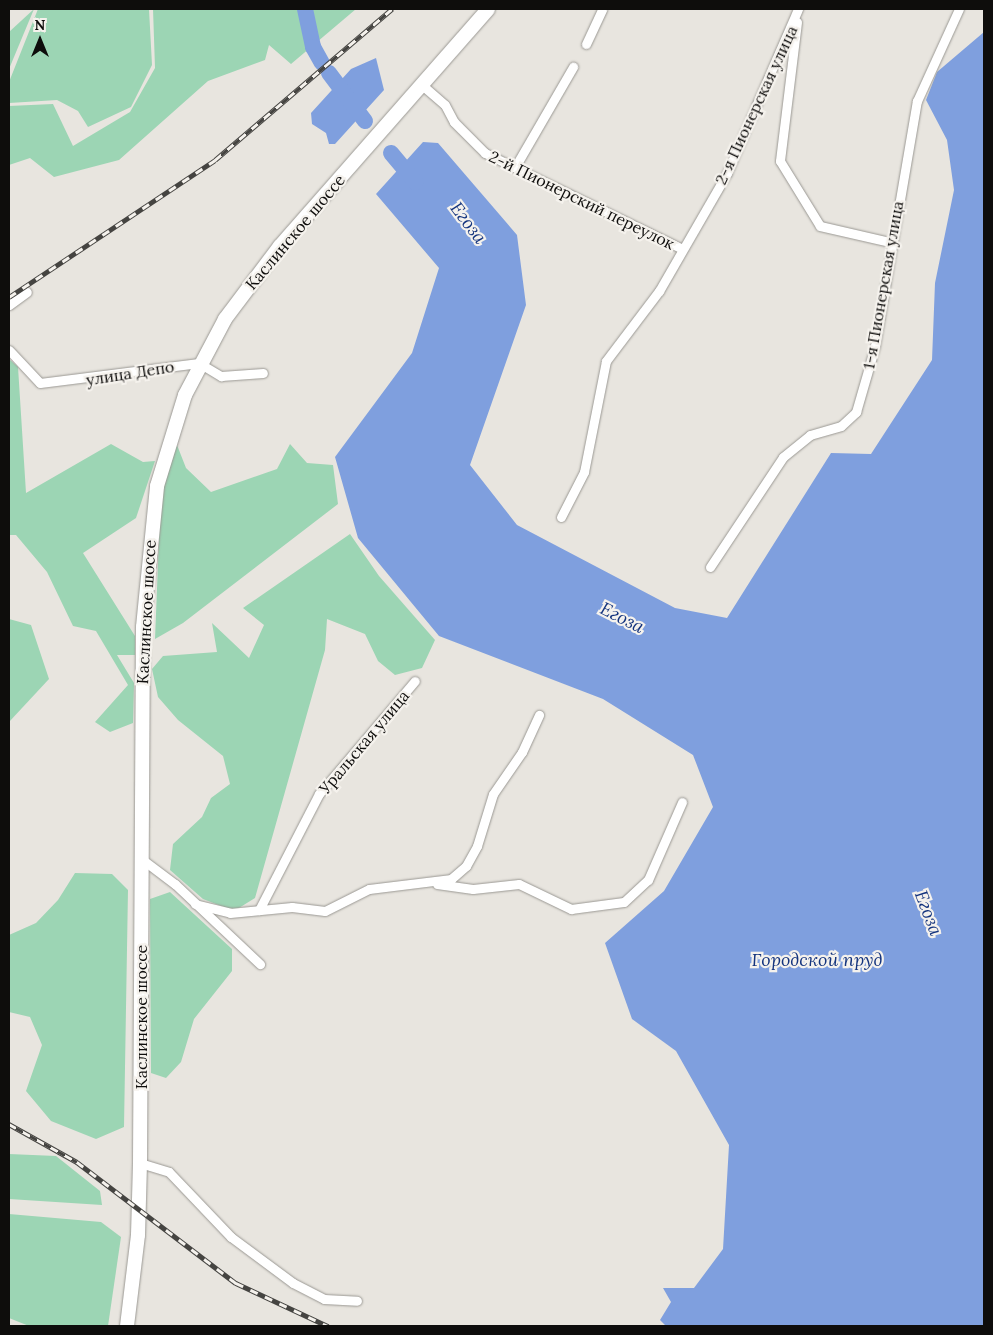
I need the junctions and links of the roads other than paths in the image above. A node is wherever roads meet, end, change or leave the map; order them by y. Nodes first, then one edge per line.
1 (488, 9) edge
2 (602, 9) edge
3 (959, 9) edge
4 (798, 10) edge
5 (586, 44) dead end
6 (573, 67) dead end
7 (422, 85) junction
8 (515, 167) junction
9 (890, 242) junction
10 (681, 248) junction
11 (27, 292) dead end
12 (9, 305) edge
13 (9, 350) edge
14 (199, 363) junction
15 (263, 373) dead end
16 (561, 517) dead end
17 (710, 567) dead end
18 (415, 681) dead end
19 (539, 715) dead end
20 (682, 802) dead end
21 (143, 860) junction
22 (435, 884) junction
23 (195, 904) junction
24 (259, 910) junction
25 (260, 964) dead end
26 (140, 1163) junction
27 (357, 1301) dead end
28 (126, 1326) edge

1 - 7 main road, Каслинское шоссе
2 - 5 street
3 - 9 street, 1-я Пионерская улица
4 - 9 street, 2-я Пионерская улица
4 - 10 street, 2-я Пионерская улица
6 - 8 street
7 - 8 street, 2-й Пионерский переулок
7 - 14 main road, Каслинское шоссе
8 - 10 street, 2-й Пионерский переулок
9 - 17 street, 1-я Пионерская улица
10 - 16 street, 2-я Пионерская улица
11 - 12 street
13 - 14 street, улица Депо
14 - 15 street
14 - 21 main road, Каслинское шоссе
18 - 24 street, Уральская улица
19 - 22 street
20 - 22 street
21 - 23 street
21 - 26 main road, Каслинское шоссе
22 - 24 street
23 - 24 street
23 - 25 street
26 - 27 street
26 - 28 main road, Каслинское шоссе

